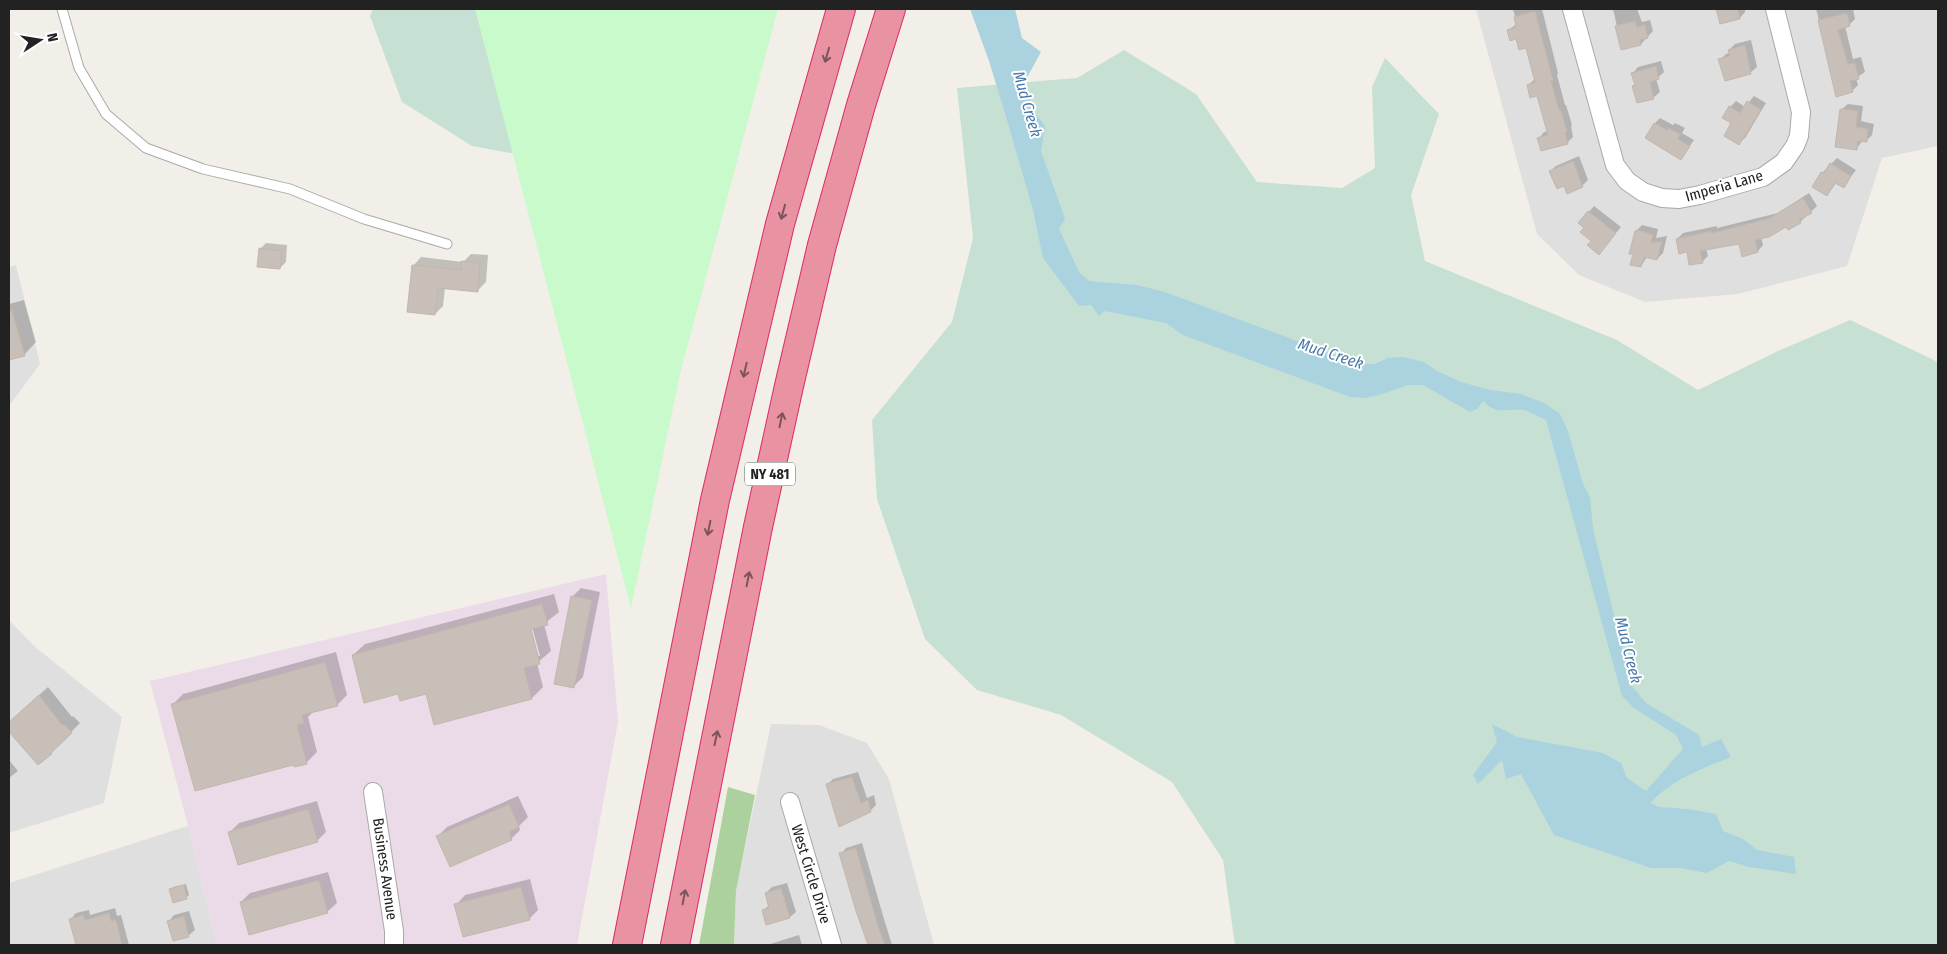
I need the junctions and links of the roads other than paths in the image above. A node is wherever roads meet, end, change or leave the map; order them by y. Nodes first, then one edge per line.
1 (62, 9) edge
2 (841, 9) edge
3 (891, 9) edge
4 (1572, 9) edge
5 (1775, 9) edge
6 (448, 244) dead end
7 (373, 792) dead end
8 (790, 802) dead end
9 (394, 945) edge
10 (627, 945) edge
11 (675, 945) edge
12 (832, 945) edge

1 - 6 lane
2 -> 10 highway, NY 481
11 -> 3 highway, NY 481
4 - 5 street, Imperia Lane
7 - 9 street, Business Avenue
8 - 12 street, West Circle Drive

